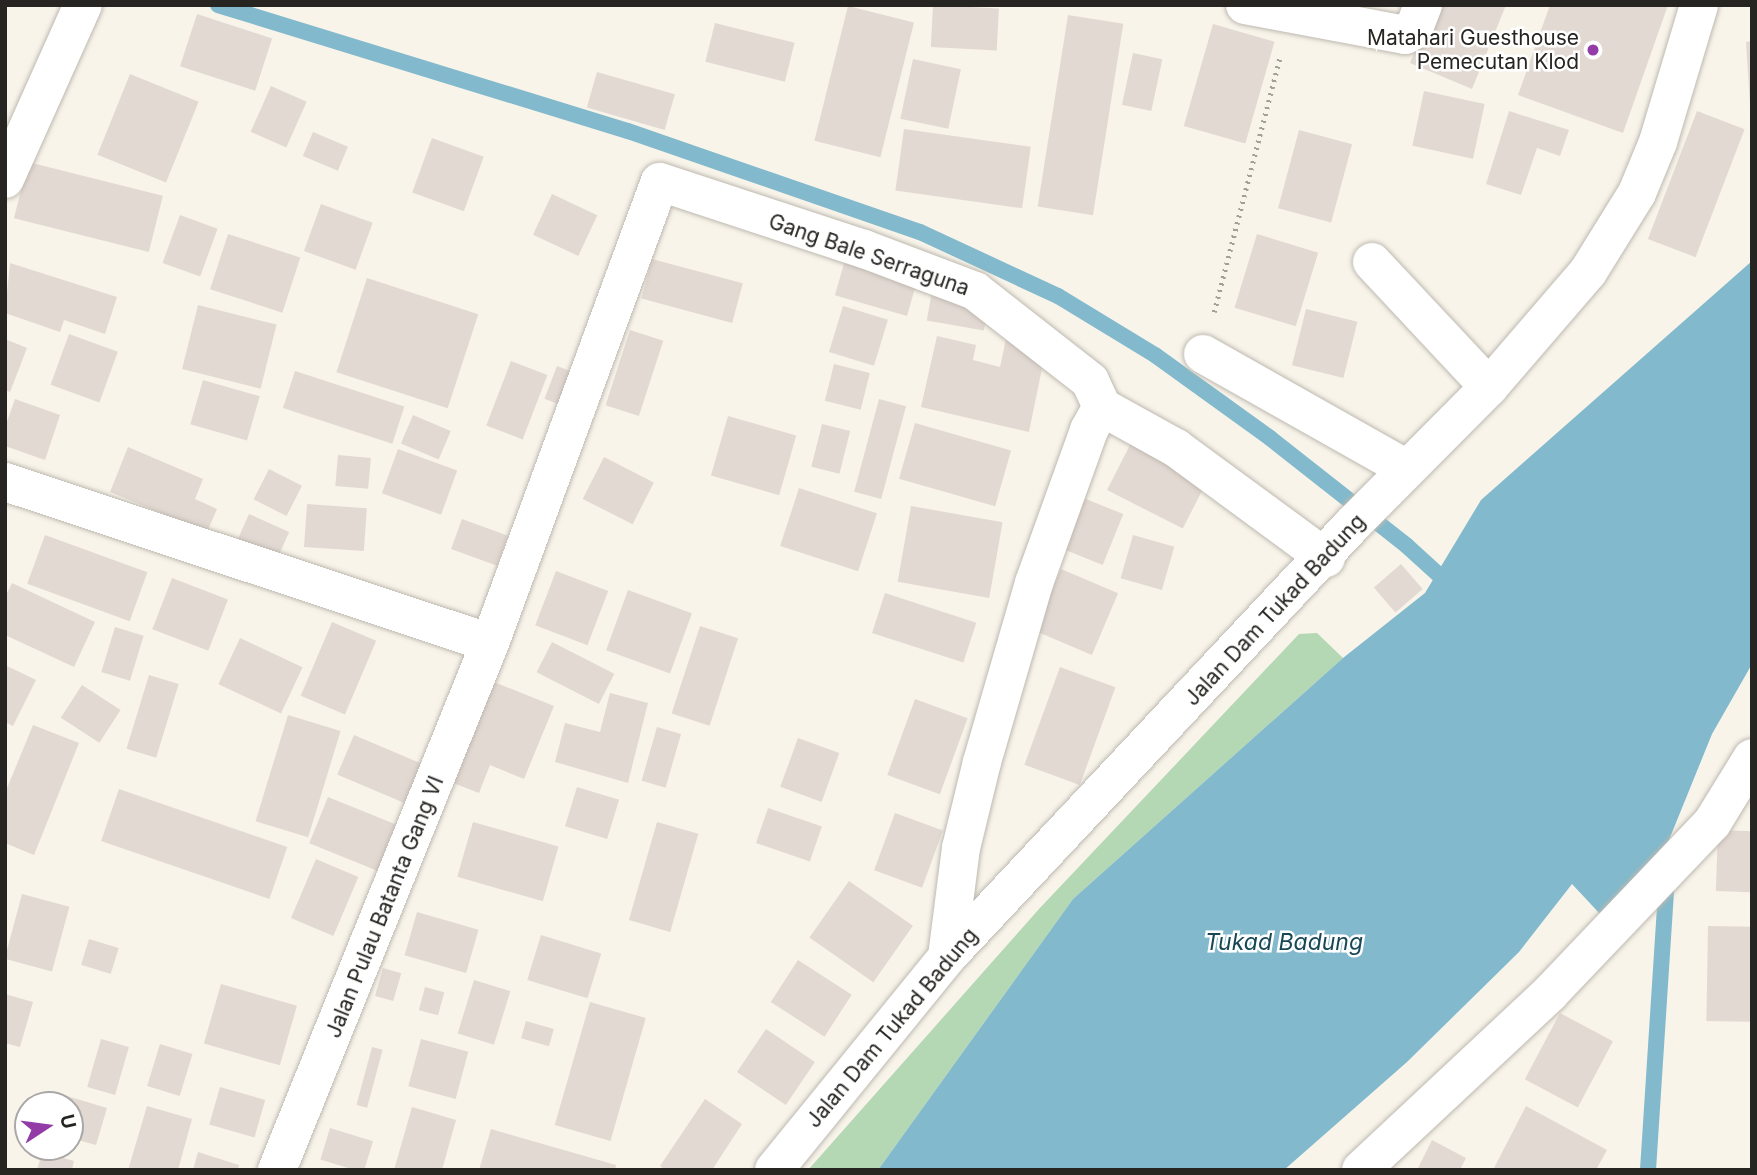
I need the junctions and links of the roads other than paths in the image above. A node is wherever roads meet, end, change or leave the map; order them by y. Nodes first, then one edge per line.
1 (1245, 5) edge
2 (1423, 5) edge
3 (1699, 5) edge
4 (79, 6) edge
5 (5, 179) edge
6 (660, 182) joint
7 (1372, 262) dead end
8 (1203, 354) road end
9 (1489, 387) junction
10 (1102, 407) junction
11 (1402, 475) junction
12 (5, 482) edge
13 (1326, 558) junction
14 (490, 643) junction
15 (1752, 758) edge
16 (947, 957) junction
17 (278, 1170) edge
18 (774, 1170) edge
19 (1361, 1170) edge

1 - 2 street
3 - 9 street, Jalan Dam Tukad Badung
4 - 5 street
6 - 10 street, Gang Bale Serraguna
6 - 14 street, Jalan Pulau Batanta Gang VI
7 - 9 street
8 - 11 street
9 - 11 street, Jalan Dam Tukad Badung
10 - 13 street
10 - 16 street
11 - 13 street, Jalan Dam Tukad Badung
12 - 14 street
13 - 16 street, Jalan Dam Tukad Badung
14 - 17 street, Jalan Pulau Batanta Gang VI
15 - 19 street
16 - 18 street, Jalan Dam Tukad Badung

